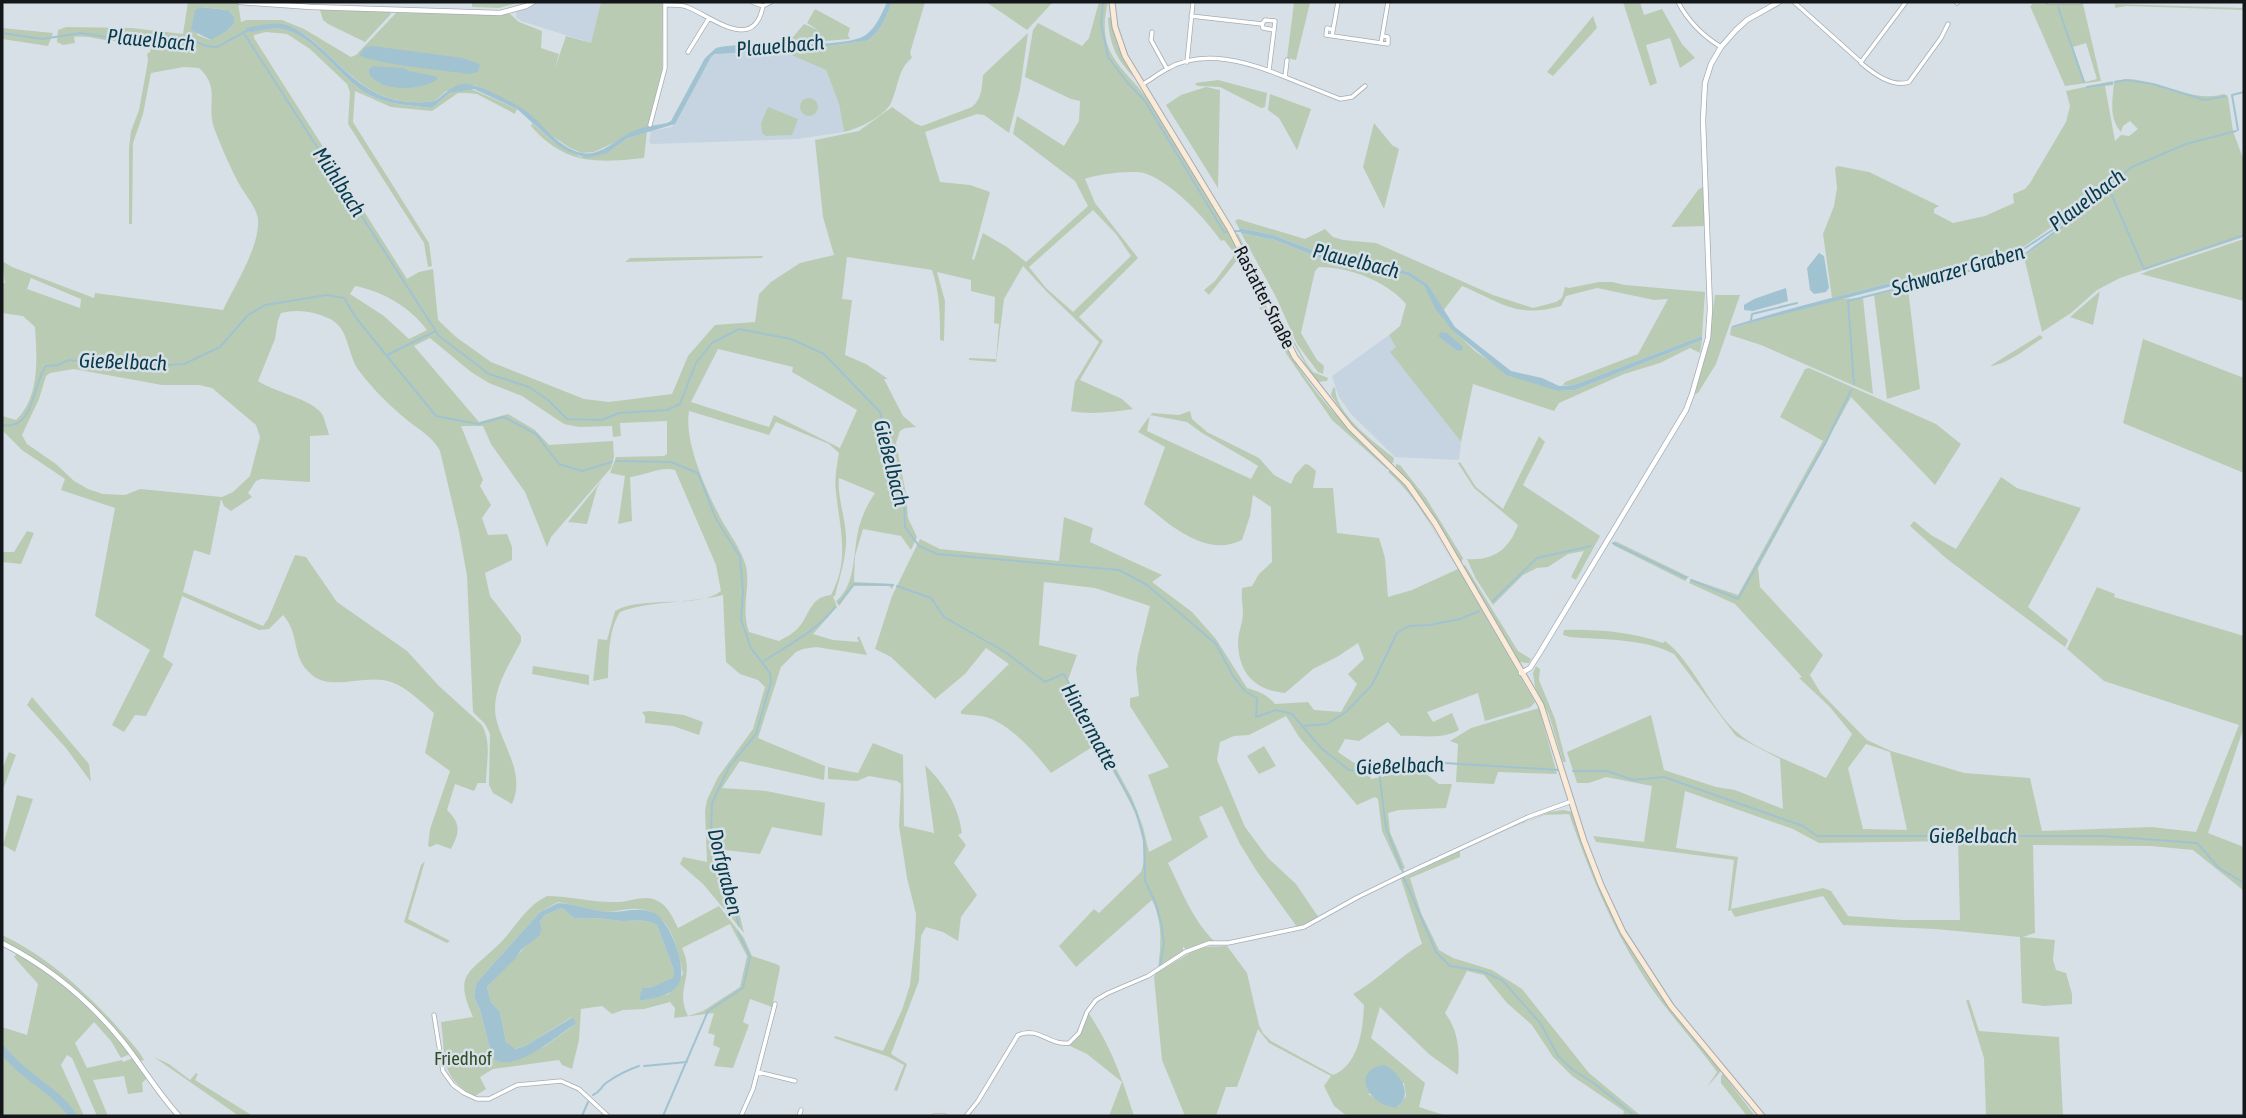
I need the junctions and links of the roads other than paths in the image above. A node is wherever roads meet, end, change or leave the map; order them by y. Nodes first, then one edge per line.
1 (240, 2) edge
2 (533, 2) edge
3 (752, 2) edge
4 (771, 2) edge
5 (1112, 2) edge
6 (1193, 2) edge
7 (1338, 2) edge
8 (1388, 2) edge
9 (1678, 2) edge
10 (1779, 2) edge
11 (1794, 2) edge
12 (1906, 2) edge
13 (2048, 2) edge
14 (2080, 2) edge
15 (665, 4) edge
16 (763, 6) junction
17 (1191, 16) junction
18 (709, 18) junction
19 (1262, 24) junction
20 (1948, 24) dead end
21 (1273, 30) junction
22 (1152, 32) dead end
23 (1721, 47) junction
24 (688, 52) dead end
25 (1287, 60) dead end
26 (1187, 62) junction
27 (1861, 62) junction
28 (1167, 69) junction
29 (1269, 70) junction
30 (1285, 76) junction
31 (1143, 83) junction
32 (1365, 86) dead end
33 (650, 125) dead end
34 (1521, 673) junction
35 (1572, 801) junction
36 (2, 943) edge
37 (775, 1004) dead end
38 (434, 1015) dead end
39 (758, 1072) junction
40 (795, 1081) dead end
41 (801, 1110) dead end
42 (178, 1116) edge
43 (608, 1116) edge
44 (741, 1116) edge
45 (799, 1116) edge
46 (934, 1116) edge
47 (945, 1116) edge
48 (966, 1116) edge
49 (1762, 1116) edge

1 - 2 street
3 - 16 street
4 - 16 street
5 - 31 main road, Rastatter Straße
6 - 17 street
7 - 8 street
9 - 23 street
10 - 23 street
11 - 27 street
12 - 27 street
13 - 14 street
15 - 18 street
15 - 33 street
16 - 18 street
17 - 19 street
17 - 26 street
18 - 24 street
19 - 21 street
19 - 21 street
20 - 27 street
21 - 29 street
22 - 28 street
23 - 34 street
25 - 30 street
26 - 28 street
26 - 29 street
28 - 31 street
29 - 30 street
30 - 32 street
31 - 34 main road, Rastatter Straße
34 - 35 main road, Rastatter Straße
35 - 48 street
35 - 49 main road, Rastatter Straße
36 - 42 street
37 - 39 street
38 - 43 street
39 - 40 street
39 - 44 street
41 - 45 street
46 - 47 street

